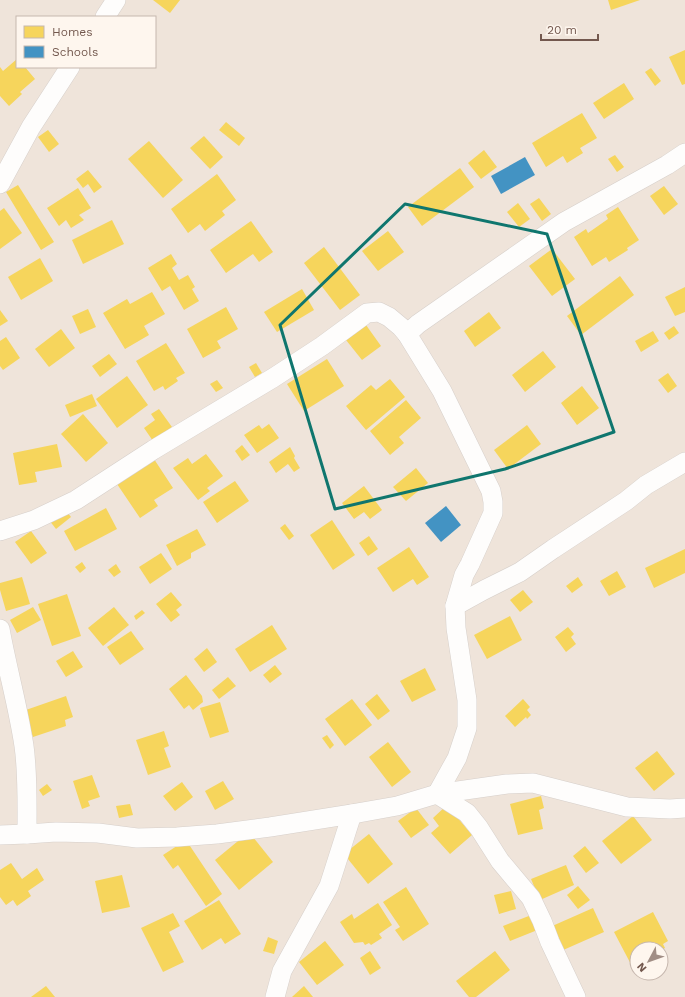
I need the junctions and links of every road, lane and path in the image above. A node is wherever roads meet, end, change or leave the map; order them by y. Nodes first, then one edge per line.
1 (116, 0) edge
2 (106, 16) edge
3 (69, 68) edge
4 (685, 153) edge
5 (0, 184) edge
6 (407, 334) junction
7 (685, 462) edge
8 (0, 531) edge
9 (455, 606) junction
10 (0, 629) edge
11 (438, 794) junction
12 (685, 808) edge
13 (352, 814) junction
14 (27, 834) junction
15 (0, 835) edge
16 (276, 997) edge
17 (576, 997) edge

1 - 2 street
3 - 5 street
4 - 6 street
6 - 8 street
6 - 9 street
7 - 9 street
9 - 11 street
10 - 14 street
11 - 12 street
11 - 13 street
11 - 17 street
13 - 14 street
13 - 16 street
14 - 15 street

